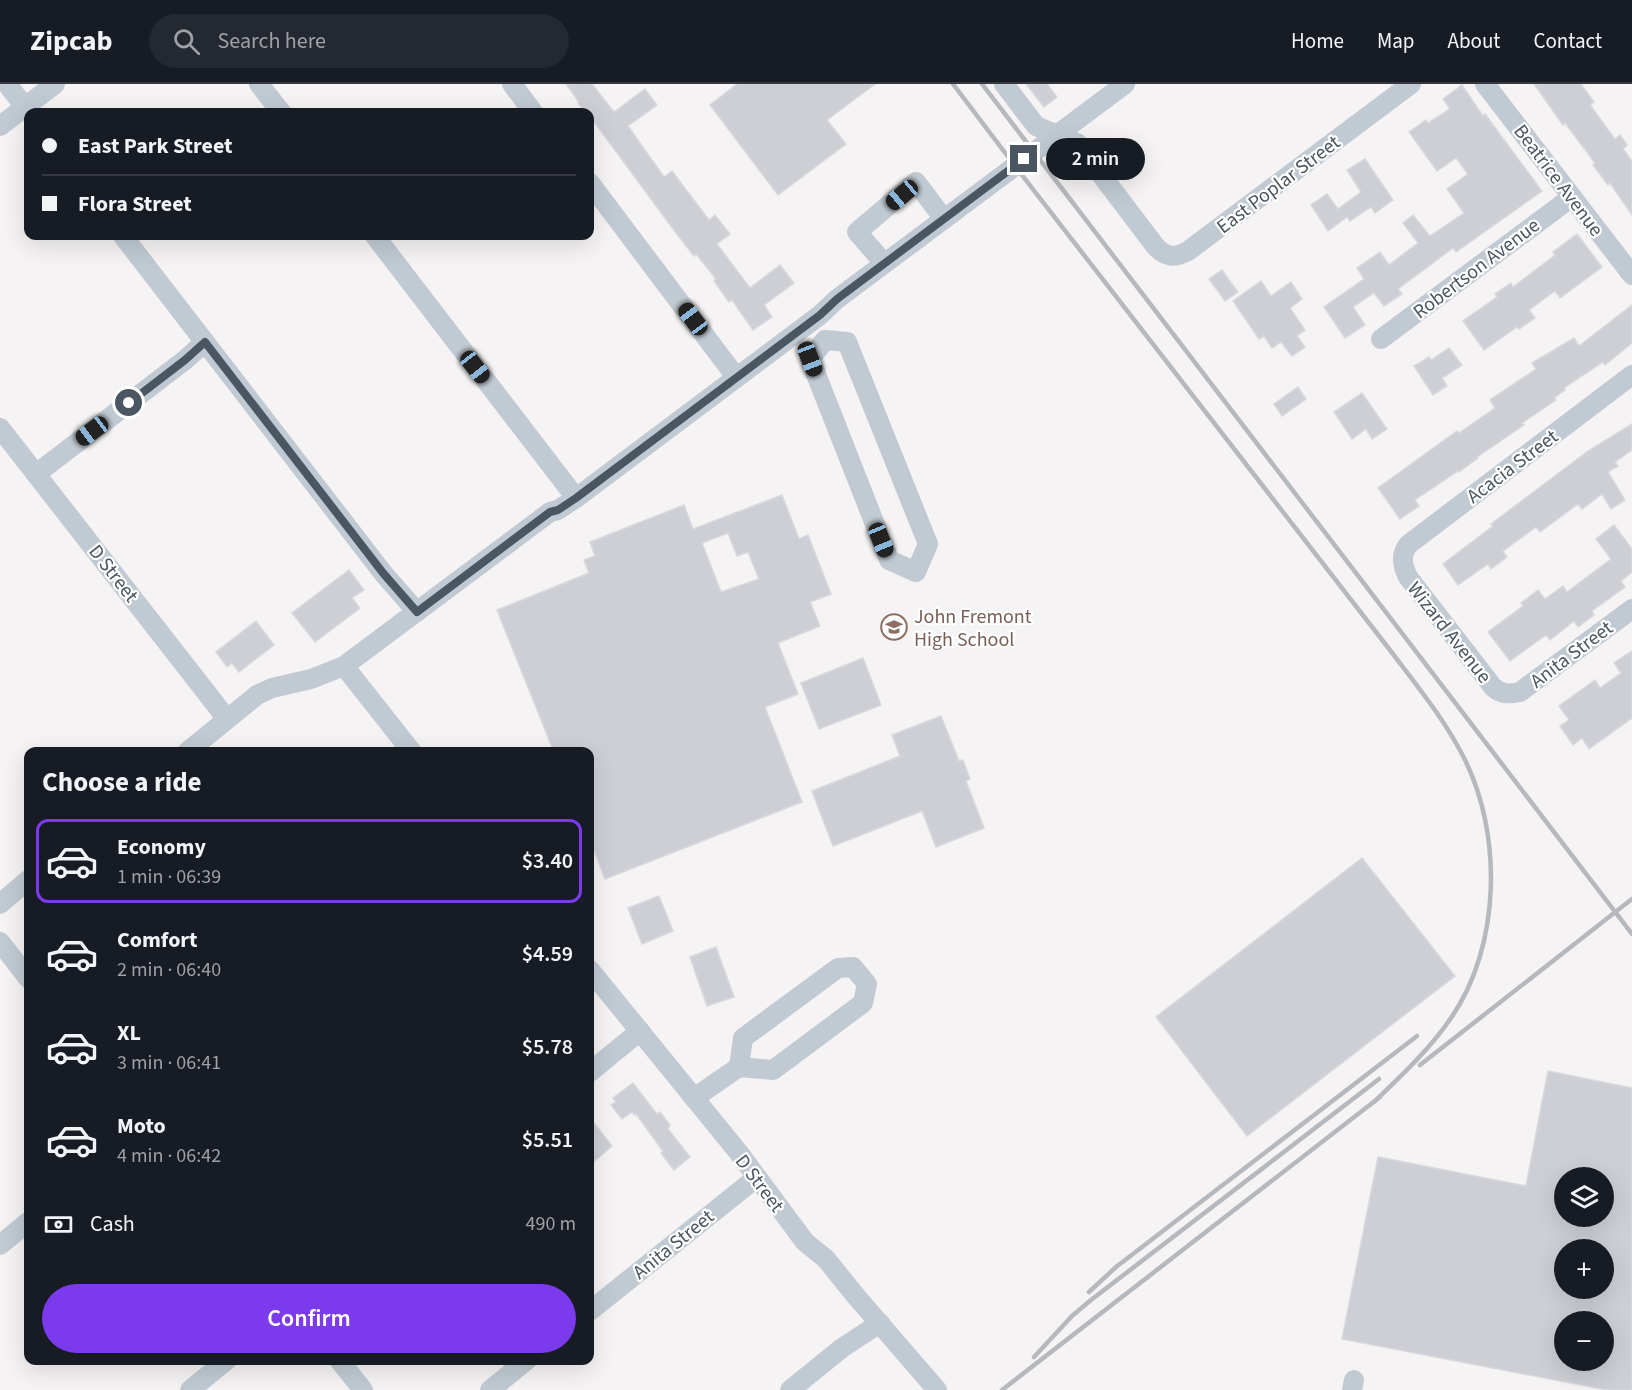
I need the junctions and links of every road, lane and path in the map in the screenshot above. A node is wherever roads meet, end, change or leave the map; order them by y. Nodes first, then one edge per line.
1 (7, 84) edge
2 (56, 84) edge
3 (259, 84) edge
4 (512, 84) edge
5 (1004, 84) edge
6 (1125, 84) edge
7 (1411, 84) edge
8 (1485, 84) edge
9 (25, 108) edge
10 (28, 108) edge
11 (277, 108) edge
12 (530, 108) edge
13 (24, 111) edge
14 (0, 126) edge
15 (1056, 134) junction
16 (594, 188) edge
17 (1572, 197) junction
18 (944, 219) junction
19 (126, 240) edge
20 (378, 240) edge
21 (884, 263) junction
22 (1632, 275) edge
23 (820, 315) junction
24 (1381, 339) dead end
25 (825, 340) junction
26 (205, 342) junction
27 (1632, 375) edge
28 (736, 377) junction
29 (0, 428) edge
30 (36, 474) junction
31 (576, 498) junction
32 (1402, 562) joint
33 (1632, 609) edge
34 (417, 612) junction
35 (344, 666) junction
36 (1507, 694) joint
37 (227, 719) junction
38 (193, 747) edge
39 (408, 747) edge
40 (24, 883) edge
41 (0, 903) edge
42 (0, 942) edge
43 (24, 973) edge
44 (594, 975) edge
45 (640, 1031) junction
46 (739, 1067) junction
47 (594, 1069) edge
48 (694, 1098) junction
49 (756, 1178) junction
50 (24, 1225) edge
51 (0, 1245) edge
52 (594, 1308) edge
53 (880, 1323) junction
54 (221, 1365) edge
55 (343, 1365) edge
56 (521, 1365) edge
57 (190, 1390) edge
58 (363, 1390) edge
59 (490, 1390) edge
60 (790, 1390) edge
61 (938, 1390) edge

1 - 9 street
2 - 10 street
3 - 11 street
4 - 12 street
5 - 15 street
6 - 15 street
7 - 15 street, East Poplar Street
8 - 17 street, Beatrice Avenue
13 - 14 street
15 - 18 street
16 - 28 street
17 - 22 street, Beatrice Avenue
17 - 24 street, Robertson Avenue
18 - 21 street
18 - 21 street
19 - 26 street
20 - 31 street
21 - 23 street
23 - 25 street
23 - 28 street
25 - 25 street
26 - 30 street
26 - 34 street
27 - 32 street, Acacia Street
28 - 31 street
29 - 30 street, D Street
30 - 37 street, D Street
31 - 34 street
32 - 36 street, Wizard Avenue
33 - 36 street, Anita Street
34 - 35 street
35 - 37 street
35 - 39 street
37 - 38 street
40 - 41 street
42 - 43 street
44 - 45 street, D Street
45 - 47 street
45 - 48 street, D Street
46 - 46 street
46 - 48 street
48 - 49 street, D Street
49 - 52 street, Anita Street
49 - 53 street, D Street
50 - 51 street
53 - 60 street
53 - 61 street, D Street
54 - 57 street
55 - 58 street
56 - 59 street

